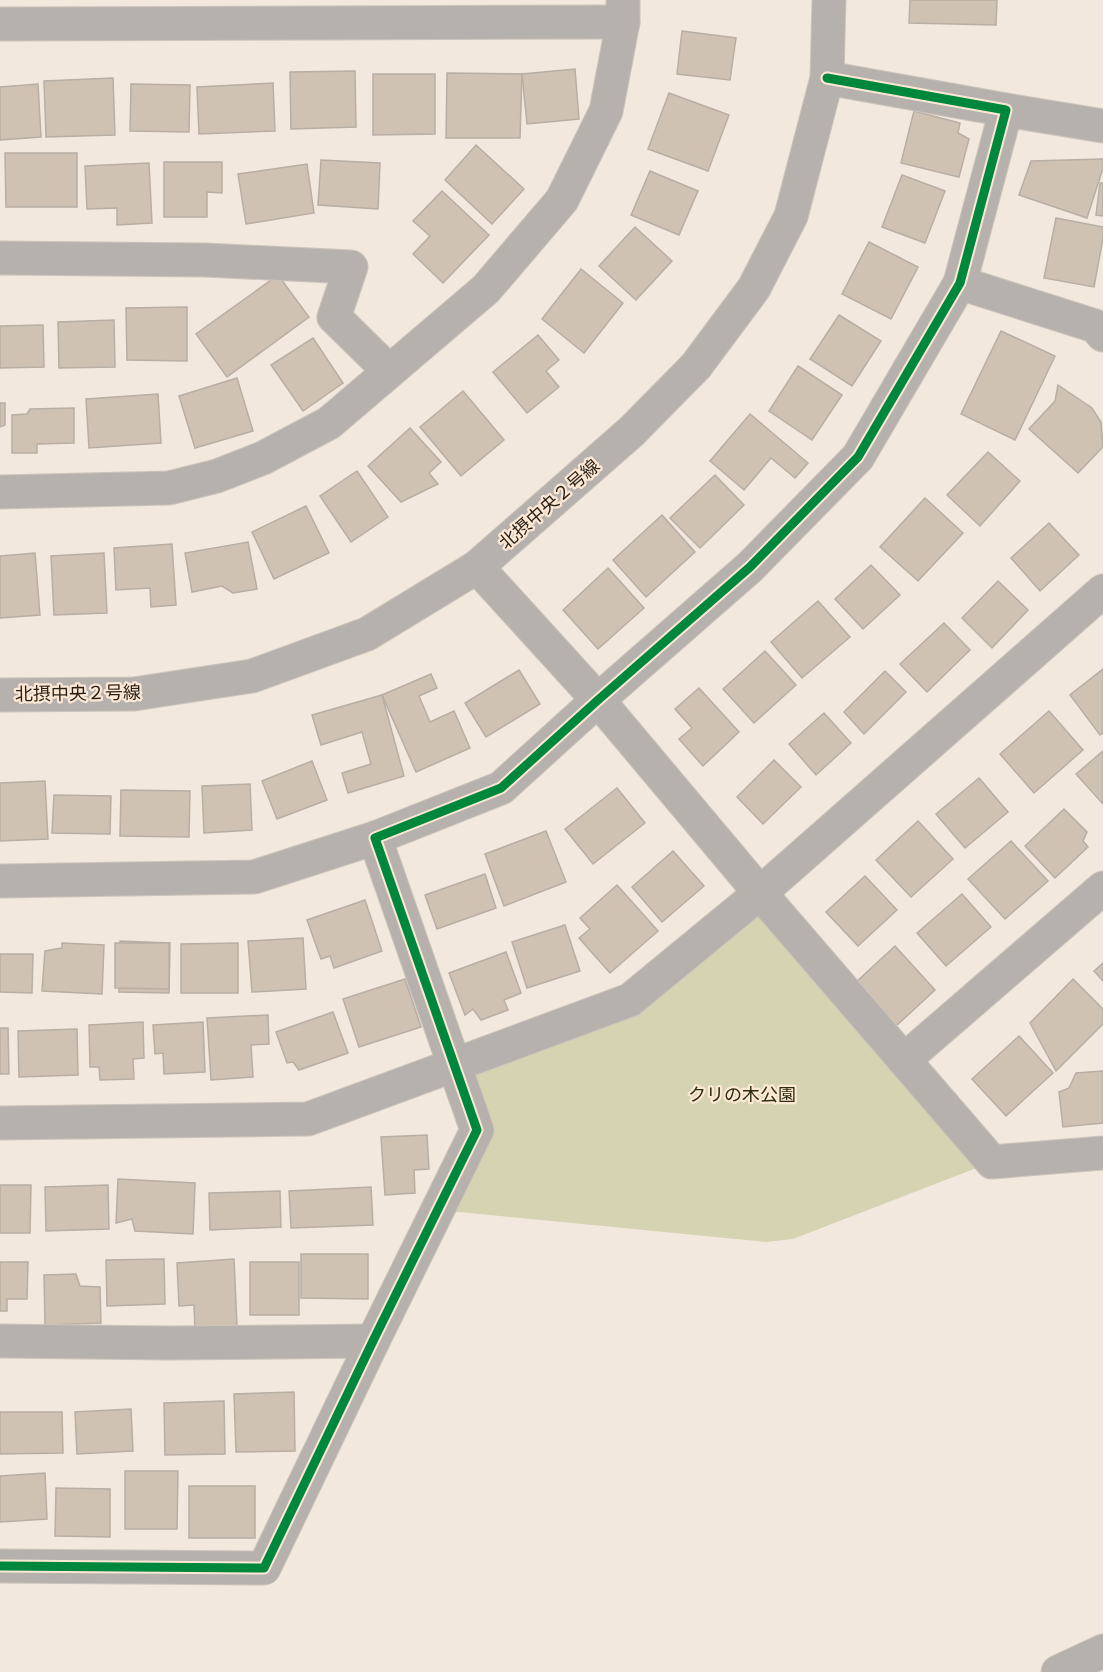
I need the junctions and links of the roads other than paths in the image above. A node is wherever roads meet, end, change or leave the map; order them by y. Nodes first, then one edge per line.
1 (829, 0) edge
2 (623, 11) edge
3 (0, 24) edge
4 (827, 78) junction
5 (1006, 110) junction
6 (1103, 126) edge
7 (0, 258) edge
8 (960, 283) junction
9 (1103, 335) edge
10 (388, 370) junction
11 (0, 492) edge
12 (477, 567) junction
13 (1103, 591) edge
14 (0, 695) edge
15 (598, 700) junction
16 (375, 838) junction
17 (0, 881) edge
18 (1103, 888) edge
19 (760, 893) junction
20 (904, 1060) junction
21 (453, 1066) junction
22 (0, 1124) edge
23 (1103, 1153) edge
24 (0, 1341) edge
25 (373, 1341) junction
26 (0, 1566) edge
27 (1103, 1651) edge
28 (1058, 1672) edge

1 - 4 street, 北摂中央２号線
2 - 3 street
2 - 10 street
4 - 5 street
4 - 12 street, 北摂中央２号線
5 - 6 street
5 - 8 street
7 - 10 street
8 - 9 street
8 - 15 street
10 - 11 street
12 - 14 street, 北摂中央２号線
12 - 15 street
13 - 19 street
15 - 16 street
15 - 19 street
16 - 17 street
16 - 21 street
18 - 20 street
19 - 20 street
19 - 21 street
20 - 23 street
21 - 22 street
21 - 25 street
24 - 25 street
25 - 26 street
27 - 28 street

